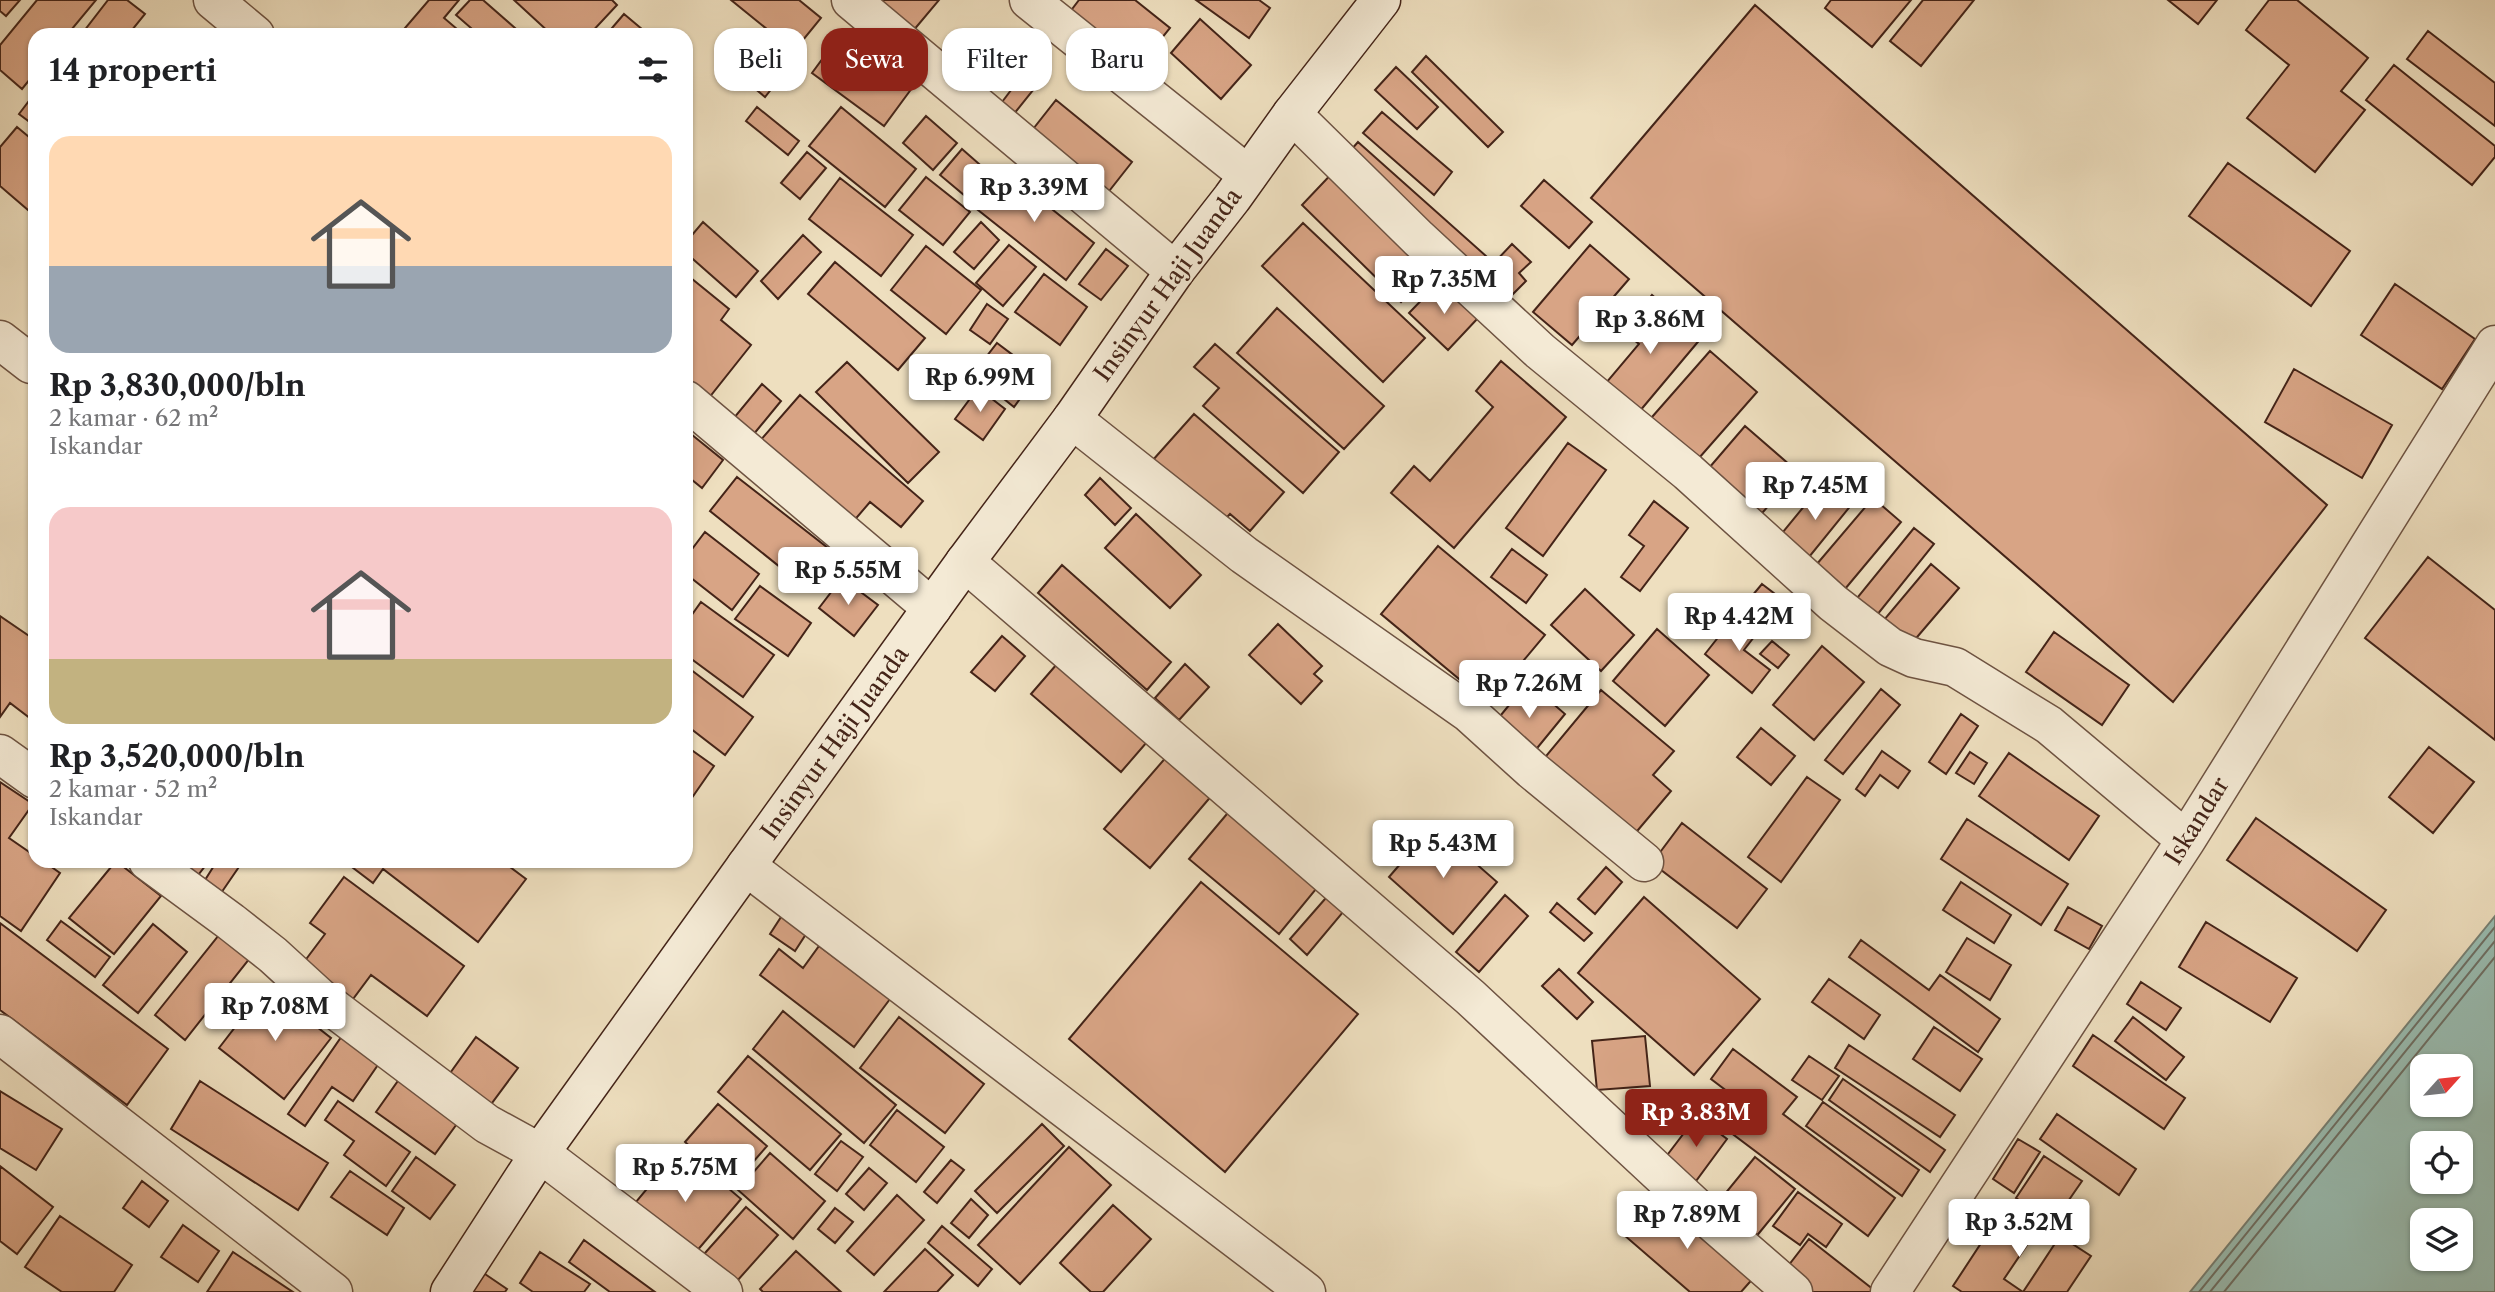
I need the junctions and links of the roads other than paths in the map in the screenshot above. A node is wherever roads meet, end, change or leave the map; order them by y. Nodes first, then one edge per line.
1 (213, 0) edge
2 (851, 0) edge
3 (1029, 0) edge
4 (1381, 0) edge
5 (247, 28) edge
6 (1292, 114) junction
7 (1248, 175) junction
8 (1175, 271) junction
9 (0, 340) edge
10 (2495, 345) edge
11 (28, 362) edge
12 (693, 406) edge
13 (1072, 419) junction
14 (965, 562) junction
15 (932, 608) junction
16 (0, 754) edge
17 (28, 774) edge
18 (2186, 840) junction
19 (1644, 862) dead end
20 (746, 866) junction
21 (158, 868) edge
22 (0, 1034) edge
23 (540, 1153) junction
24 (333, 1292) edge
25 (450, 1292) edge
26 (723, 1292) edge
27 (1306, 1292) edge
28 (1793, 1292) edge
29 (1890, 1292) edge

1 - 5 street
2 - 8 street
3 - 7 street
4 - 6 street, Insinyur Haji Juanda
6 - 7 street, Insinyur Haji Juanda
6 - 18 street
7 - 8 street, Insinyur Haji Juanda
8 - 13 street, Insinyur Haji Juanda
9 - 11 street
10 - 18 street, Iskandar
12 - 15 street
13 - 14 street, Insinyur Haji Juanda
13 - 19 street
14 - 15 street, Insinyur Haji Juanda
14 - 28 street
15 - 20 street, Insinyur Haji Juanda
16 - 17 street
18 - 29 street, Iskandar
20 - 23 street, Insinyur Haji Juanda
20 - 27 street
21 - 23 street
22 - 24 street
23 - 25 street, Insinyur Haji Juanda
23 - 26 street

